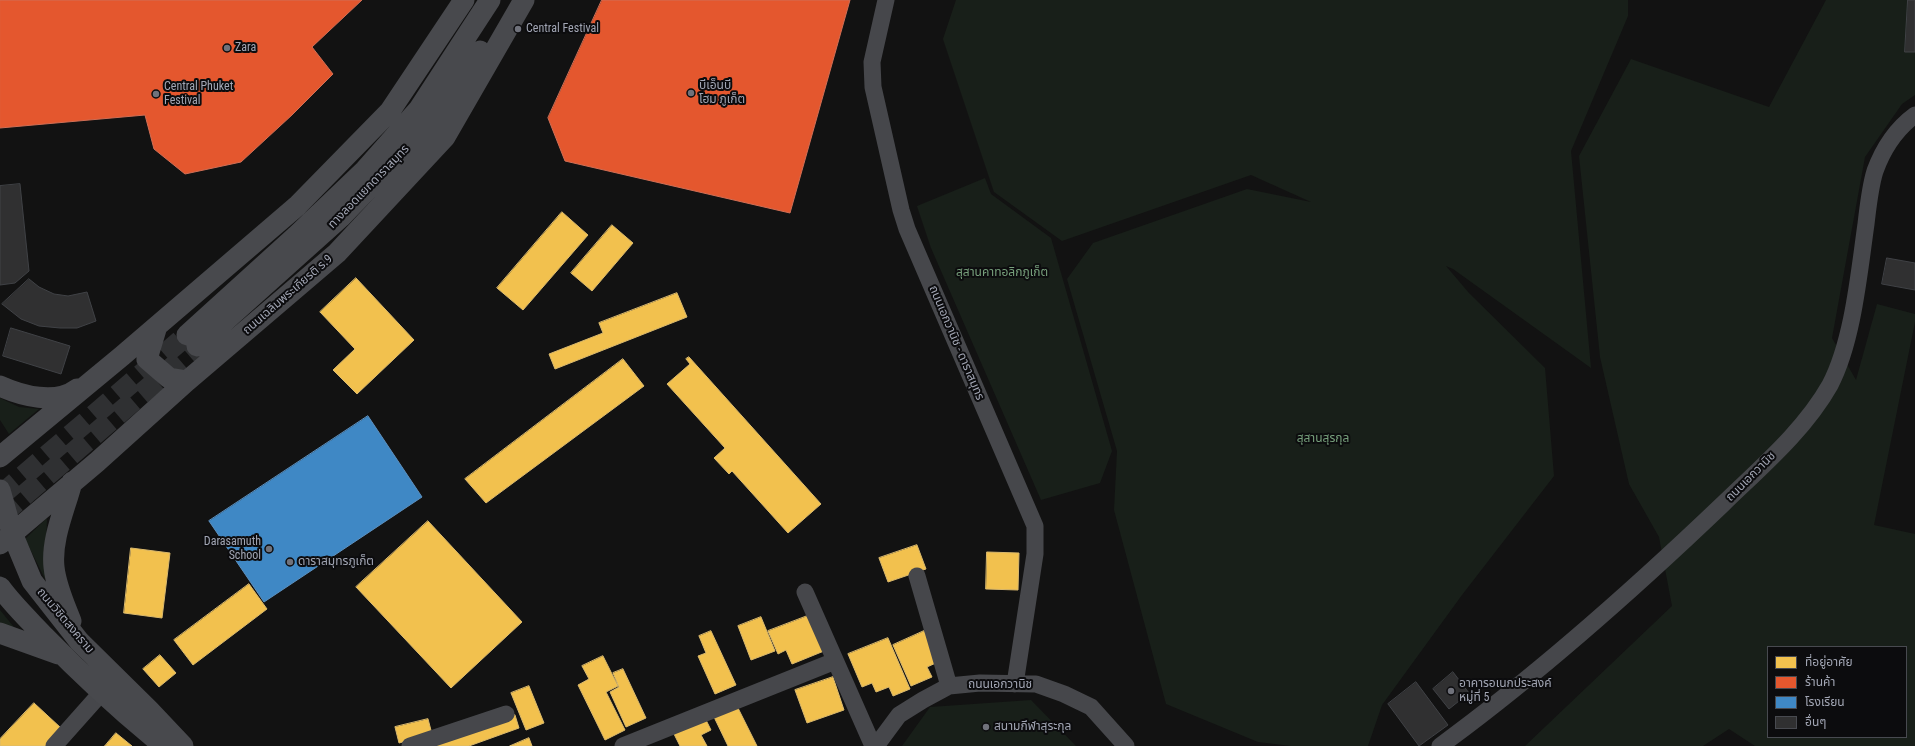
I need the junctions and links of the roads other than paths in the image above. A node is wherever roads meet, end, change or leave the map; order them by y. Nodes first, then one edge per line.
1 (464, 0) edge
2 (490, 0) edge
3 (510, 0) edge
4 (524, 0) edge
5 (886, 0) edge
6 (1915, 115) edge
7 (157, 326) junction
8 (122, 356) junction
9 (187, 381) junction
10 (0, 386) edge
11 (0, 457) edge
12 (72, 482) junction
13 (0, 490) edge
14 (6, 539) edge
15 (917, 576) dead end
16 (0, 587) edge
17 (805, 592) dead end
18 (0, 633) edge
19 (79, 641) junction
20 (64, 657) junction
21 (835, 661) junction
22 (1015, 684) junction
23 (949, 686) junction
24 (102, 692) junction
25 (506, 714) dead end
26 (54, 746) edge
27 (164, 746) edge
28 (182, 746) edge
29 (410, 746) edge
30 (623, 746) edge
31 (873, 746) edge
32 (876, 746) edge
33 (1126, 746) edge
34 (1440, 746) edge

1 - 7 main road
2 - 3 main road, ทางลอดแยกดาราสมุทร
4 - 9 main road, ถนนเฉลิมพระเกียรติ ร.9
5 - 22 street, ถนนเอกวานิช - ดาราสมุทร
6 - 34 street, ถนนเอกวานิช
7 - 8 main road
7 - 9 main road
8 - 10 main road
8 - 11 main road
9 - 12 main road, ถนนเฉลิมพระเกียรติ ร.9
12 - 14 main road, ถนนเฉลิมพระเกียรติ ร.9
12 - 19 main road
13 - 14 main road, ถนนวิชิตสงคราม
14 - 19 main road, ถนนวิชิตสงคราม
15 - 23 street
16 - 20 main road, ถนนวิชิตสงคราม
17 - 21 street
18 - 20 main road
19 - 28 main road, ถนนวิชิตสงคราม
20 - 24 main road, ถนนวิชิตสงคราม
21 - 30 street
21 - 31 street
22 - 23 street, ถนนเอกวานิช
22 - 33 street, ถนนเอกวานิช
23 - 32 street, ถนนเอกวานิช
24 - 26 street
24 - 27 main road, ถนนวิชิตสงคราม
25 - 29 street

